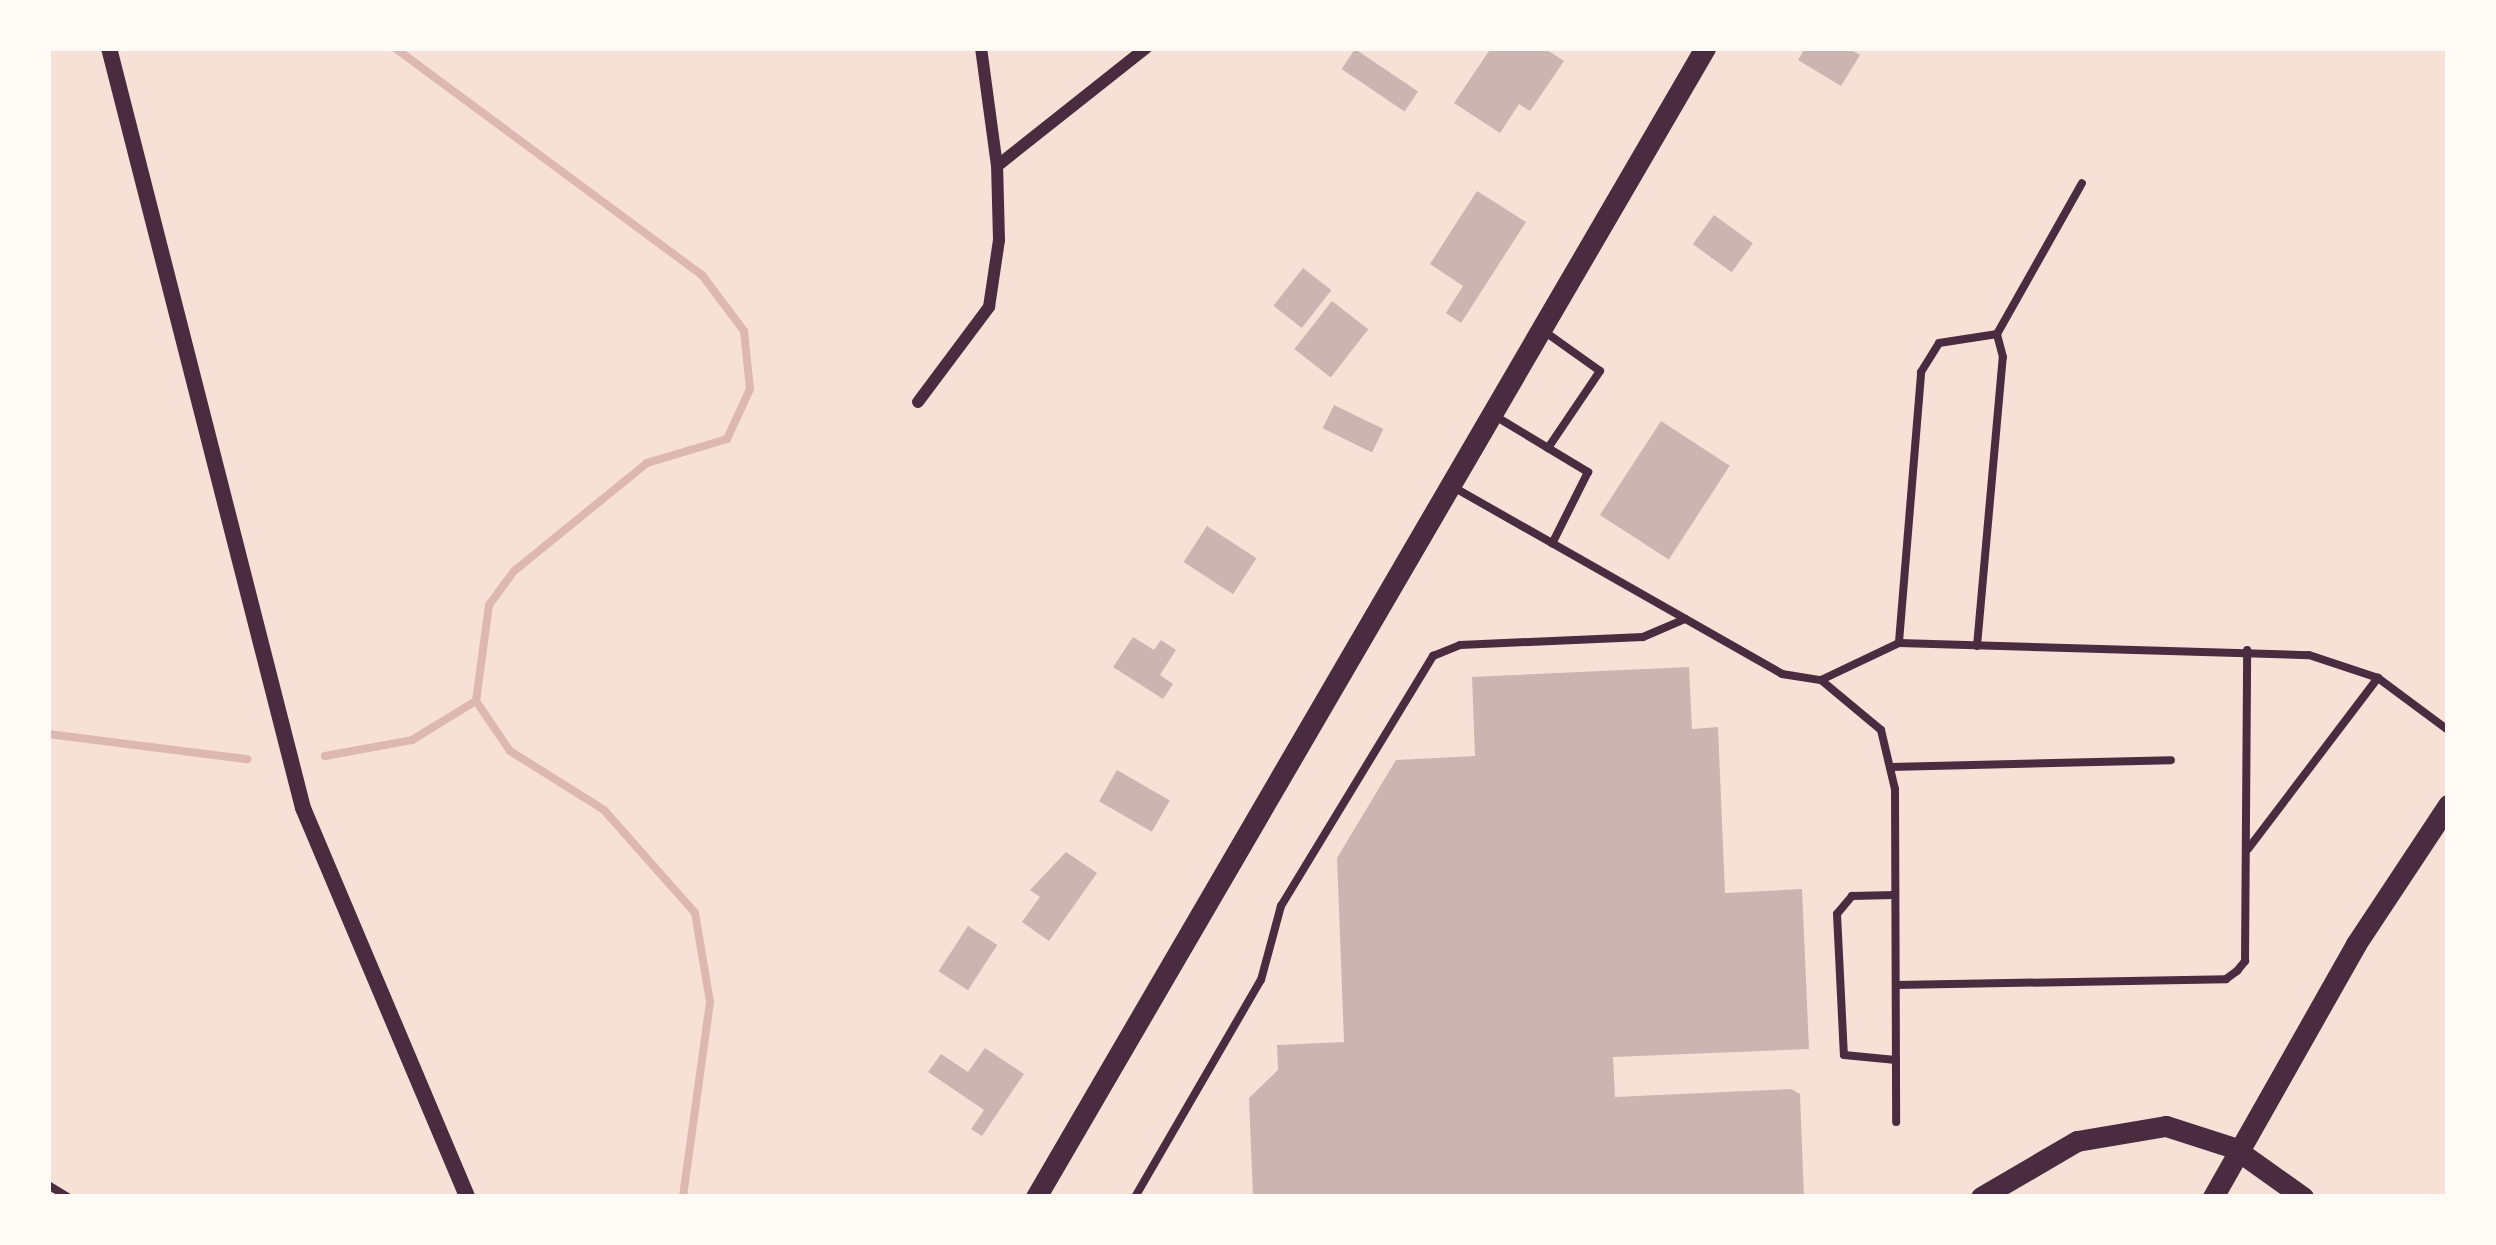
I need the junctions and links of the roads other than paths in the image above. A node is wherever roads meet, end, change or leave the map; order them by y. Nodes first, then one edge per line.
1 (109, 48) edge
2 (981, 48) edge
3 (1146, 48) edge
4 (1705, 48) edge
5 (997, 166) junction
6 (2082, 183) dead end
7 (1543, 331) junction
8 (1997, 334) junction
9 (918, 402) dead end
10 (1495, 416) junction
11 (1548, 448) junction
12 (1454, 488) junction
13 (1552, 544) junction
14 (1685, 619) junction
15 (1899, 643) junction
16 (1977, 646) junction
17 (2247, 650) junction
18 (2378, 678) junction
19 (1821, 680) junction
20 (2448, 730) edge
21 (2171, 760) dead end
22 (1890, 767) junction
23 (2448, 805) edge
24 (2246, 852) junction
25 (1896, 895) junction
26 (1896, 985) junction
27 (1896, 1060) junction
28 (1896, 1122) dead end
29 (2234, 1148) junction
30 (48, 1185) edge
31 (68, 1197) edge
32 (467, 1197) edge
33 (1036, 1197) edge
34 (1136, 1197) edge
35 (1981, 1197) edge
36 (2213, 1197) edge
37 (2303, 1197) edge

1 - 32 street
2 - 5 street
3 - 5 street
4 - 7 main road
5 - 9 street
6 - 8 lane
7 - 10 main road
7 - 11 lane
8 - 15 lane
8 - 16 lane
10 - 11 lane
10 - 12 main road
11 - 13 lane
12 - 13 lane
12 - 33 main road
13 - 14 lane
14 - 19 lane
14 - 34 lane
15 - 16 lane
15 - 19 lane
16 - 17 lane
17 - 18 lane
17 - 24 lane
18 - 20 lane
18 - 24 lane
19 - 22 lane
21 - 22 lane
22 - 25 lane
23 - 29 main road
24 - 26 lane
25 - 26 lane
25 - 27 lane
26 - 27 lane
27 - 28 lane
29 - 35 main road
29 - 36 main road
29 - 37 main road
30 - 31 lane

